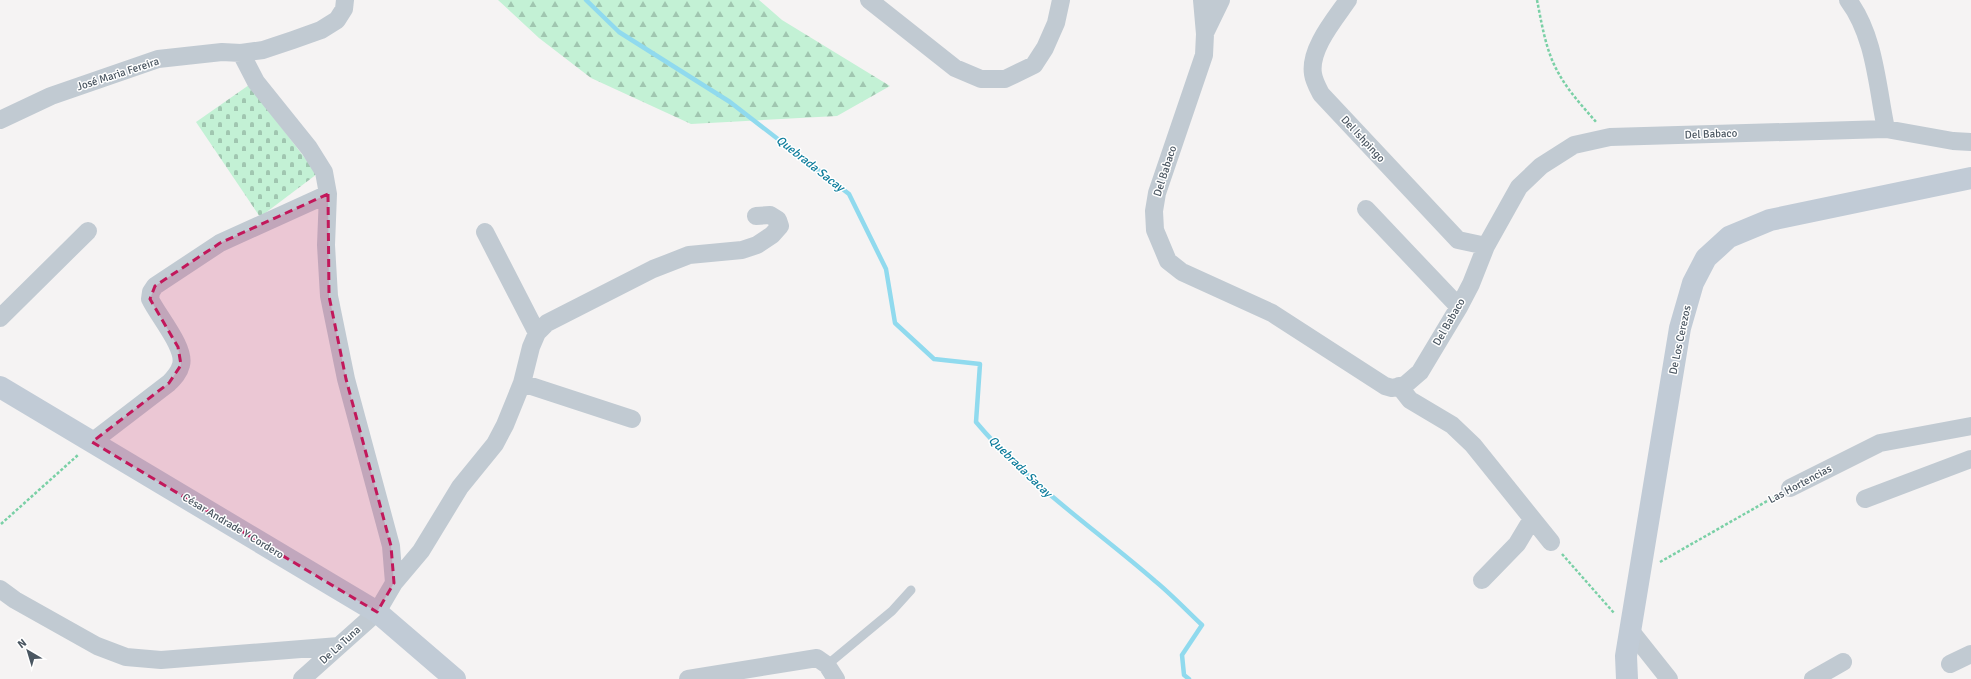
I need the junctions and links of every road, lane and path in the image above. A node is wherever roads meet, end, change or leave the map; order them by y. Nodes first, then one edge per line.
1 (345, 0) edge
2 (869, 0) edge
3 (1061, 0) edge
4 (1202, 0) edge
5 (1221, 0) edge
6 (1348, 0) edge
7 (1537, 0) edge
8 (1848, 0) edge
9 (1205, 34) junction
10 (241, 53) junction
11 (0, 120) edge
12 (1886, 129) junction
13 (1610, 137) junction
14 (1971, 142) edge
15 (1971, 178) edge
16 (328, 194) junction
17 (1366, 209) dead end
18 (756, 216) dead end
19 (88, 231) dead end
20 (485, 232) dead end
21 (1486, 246) junction
22 (1459, 307) junction
23 (0, 318) edge
24 (537, 333) junction
25 (522, 383) junction
26 (1399, 386) junction
27 (0, 387) edge
28 (632, 418) dead end
29 (1971, 426) edge
30 (92, 442) junction
31 (1971, 459) edge
32 (1790, 488) joint
33 (1865, 499) dead end
34 (1532, 519) junction
35 (1, 524) dead end
36 (1551, 542) joint
37 (1640, 573) junction
38 (1482, 580) dead end
39 (394, 583) junction
40 (0, 589) edge
41 (911, 590) dead end
42 (377, 612) junction
43 (1630, 630) junction
44 (339, 646) junction
45 (1971, 654) edge
46 (1844, 662) dead end
47 (1950, 664) dead end
48 (831, 672) edge
49 (302, 679) edge
50 (455, 679) edge
51 (688, 679) edge
52 (1627, 679) edge
53 (1669, 679) edge
54 (1813, 679) edge

1 - 10 street, José Maria Fereira
2 - 3 street
4 - 9 street, Del Babaco
5 - 9 street
6 - 21 street, Del Ishpingo
7 - 13 path
8 - 12 street
9 - 26 street, Del Babaco
10 - 11 street, José Maria Fereira
10 - 16 street
12 - 13 street, Del Babaco
12 - 14 street, Del Babaco
13 - 21 street, Del Babaco
15 - 37 street, De Los Cerezos
16 - 30 street
16 - 39 street
17 - 22 street
18 - 24 street
19 - 23 street
20 - 24 street
21 - 22 street, Del Babaco
22 - 26 street, Del Babaco
24 - 25 street, De La Tuna
25 - 28 street
25 - 39 street, De La Tuna
26 - 34 street
27 - 30 street, César Andrade Y Cordero
29 - 32 street, Las Hortencias
30 - 35 path
30 - 42 street, César Andrade Y Cordero
31 - 33 street
32 - 37 path, Las Hortencias
34 - 36 street
34 - 38 street
36 - 43 path
37 - 43 street, De Los Cerezos
39 - 42 street, De La Tuna
40 - 44 street
41 - 48 lane
42 - 44 street, De La Tuna
42 - 50 street, César Andrade Y Cordero
43 - 52 street, De Los Cerezos
43 - 53 street
44 - 49 street, De La Tuna
45 - 47 street
46 - 54 street
48 - 51 street

